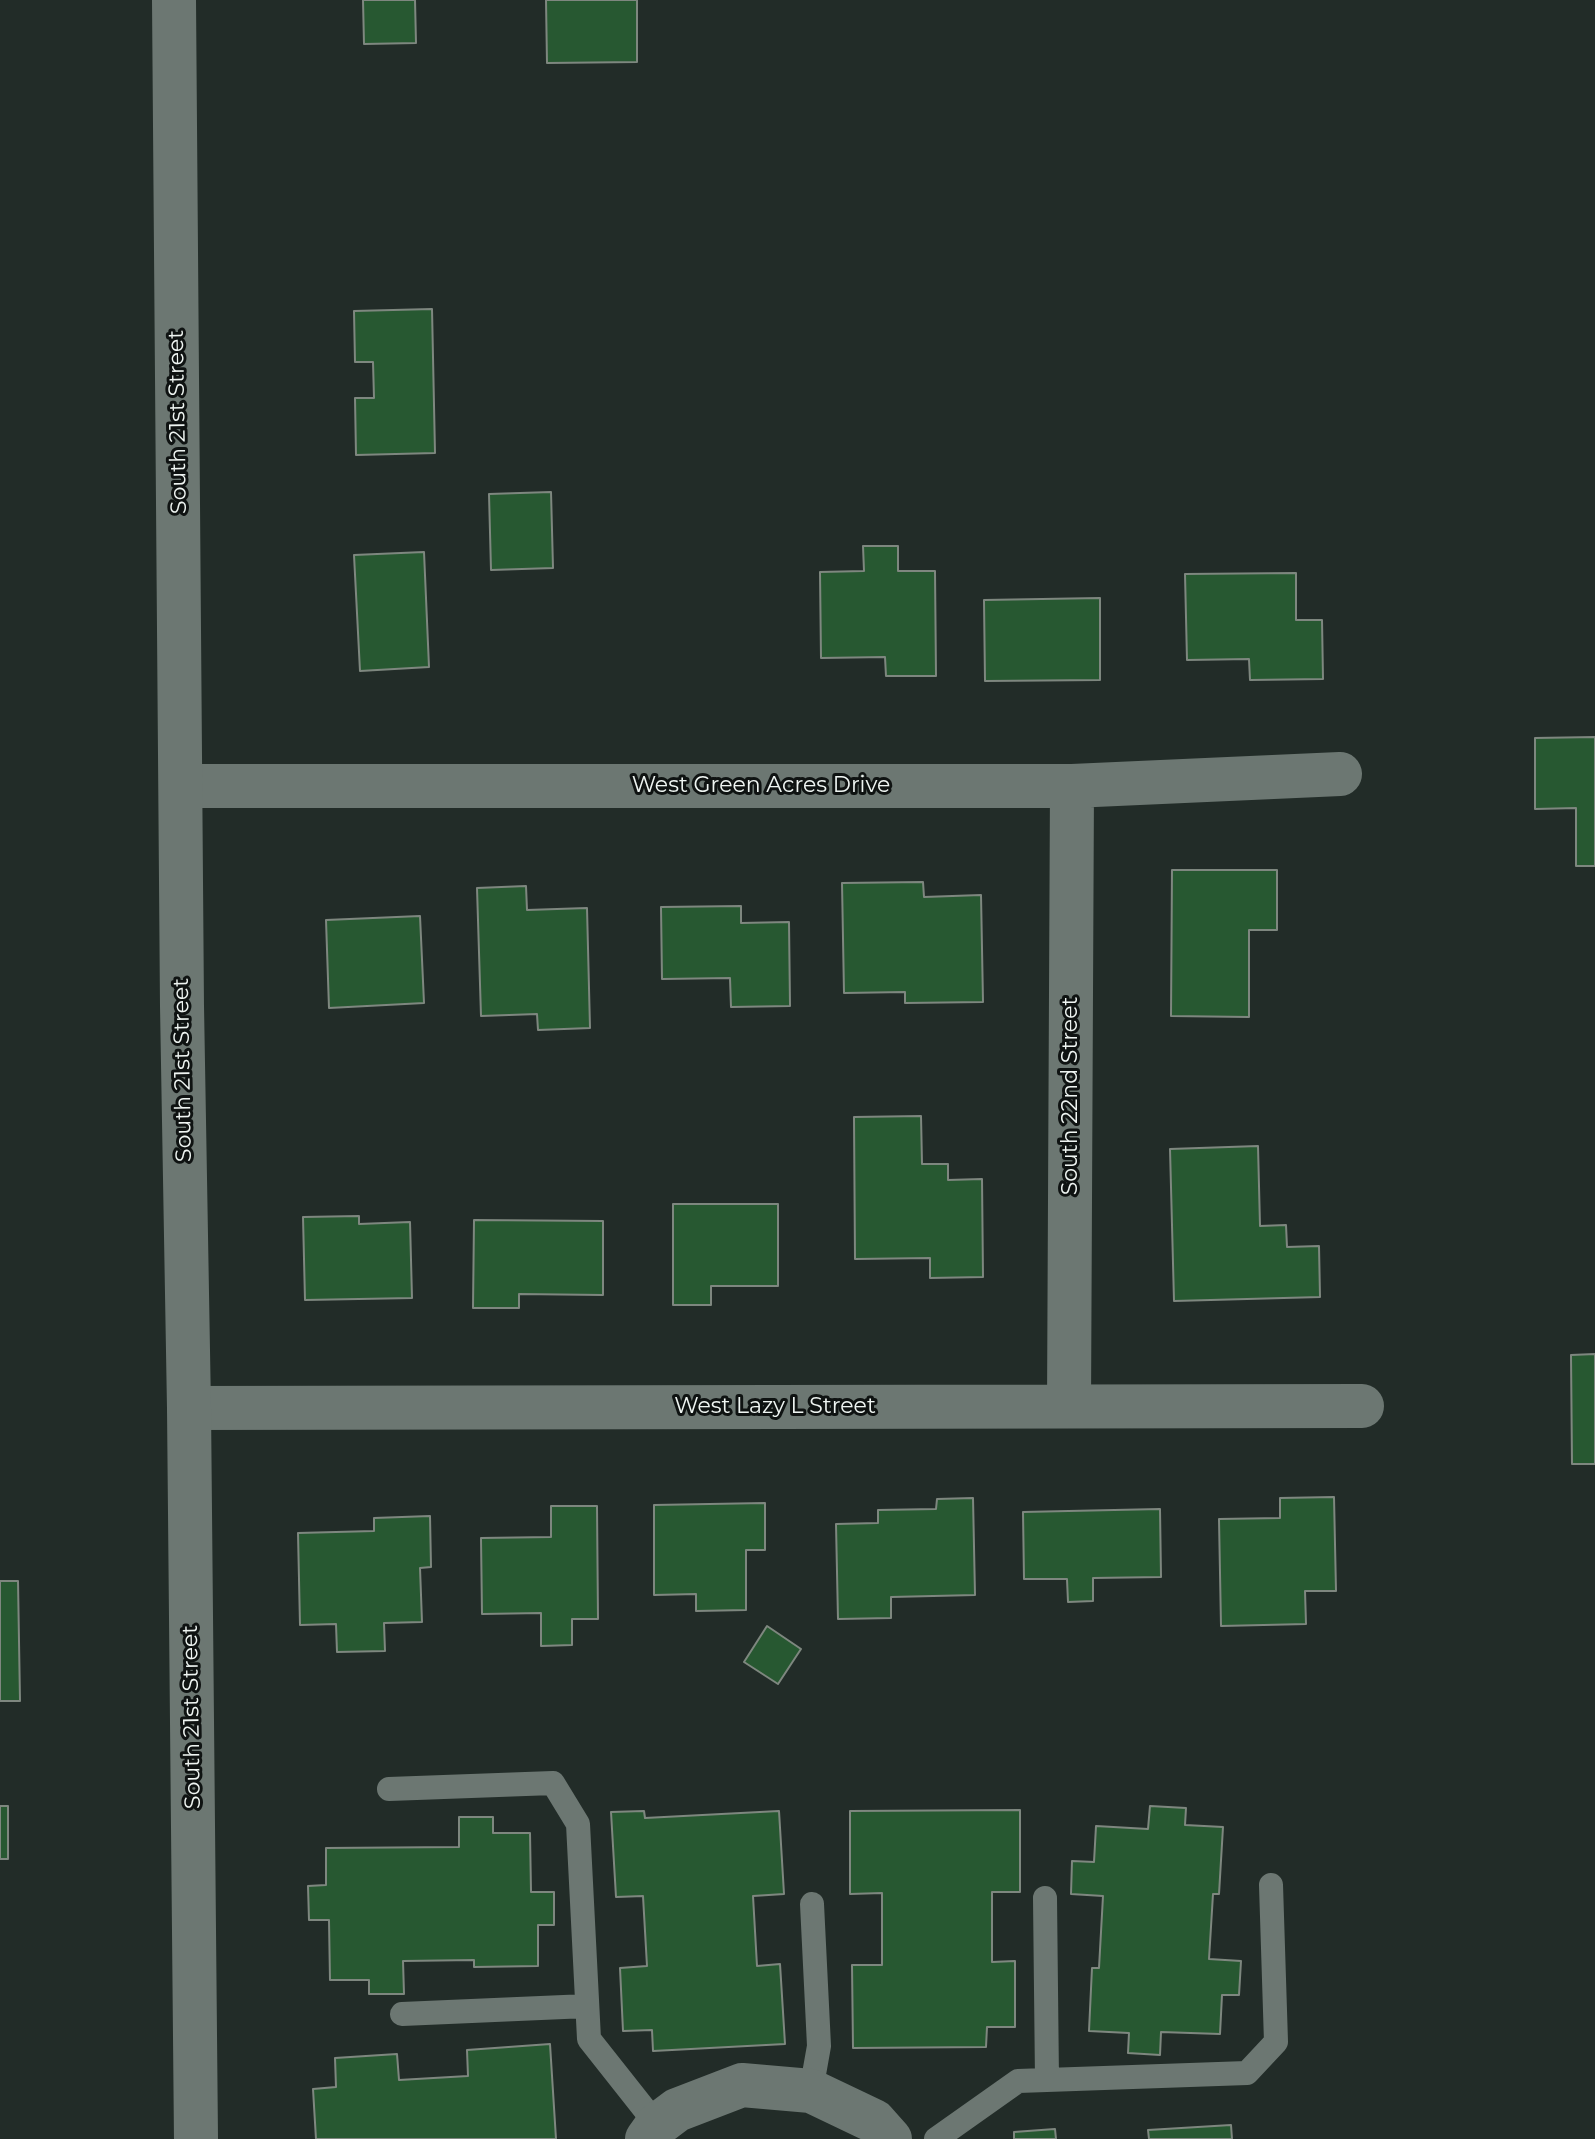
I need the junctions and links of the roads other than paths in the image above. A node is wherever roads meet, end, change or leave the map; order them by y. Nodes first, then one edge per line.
1 (174, 0) edge
2 (1340, 774) dead end
3 (181, 786) junction
4 (1072, 786) junction
5 (1069, 1406) junction
6 (1362, 1406) dead end
7 (189, 1408) junction
8 (389, 1789) dead end
9 (1271, 1885) dead end
10 (1045, 1898) dead end
11 (812, 1904) dead end
12 (587, 2006) junction
13 (402, 2014) dead end
14 (1047, 2080) junction
15 (811, 2091) junction
16 (652, 2132) edge
17 (196, 2139) edge
18 (890, 2139) edge
19 (936, 2139) edge

1 - 3 street, South 21st Street
2 - 4 street, West Green Acres Drive
3 - 4 street, West Green Acres Drive
3 - 7 street, South 21st Street
4 - 5 street, South 22nd Street
5 - 6 street, West Lazy L Street
5 - 7 street, West Lazy L Street
7 - 17 street, South 21st Street
8 - 12 lane
9 - 14 lane
10 - 14 lane
11 - 15 lane
12 - 13 lane
12 - 16 lane
14 - 19 lane
15 - 16 street
15 - 18 street

